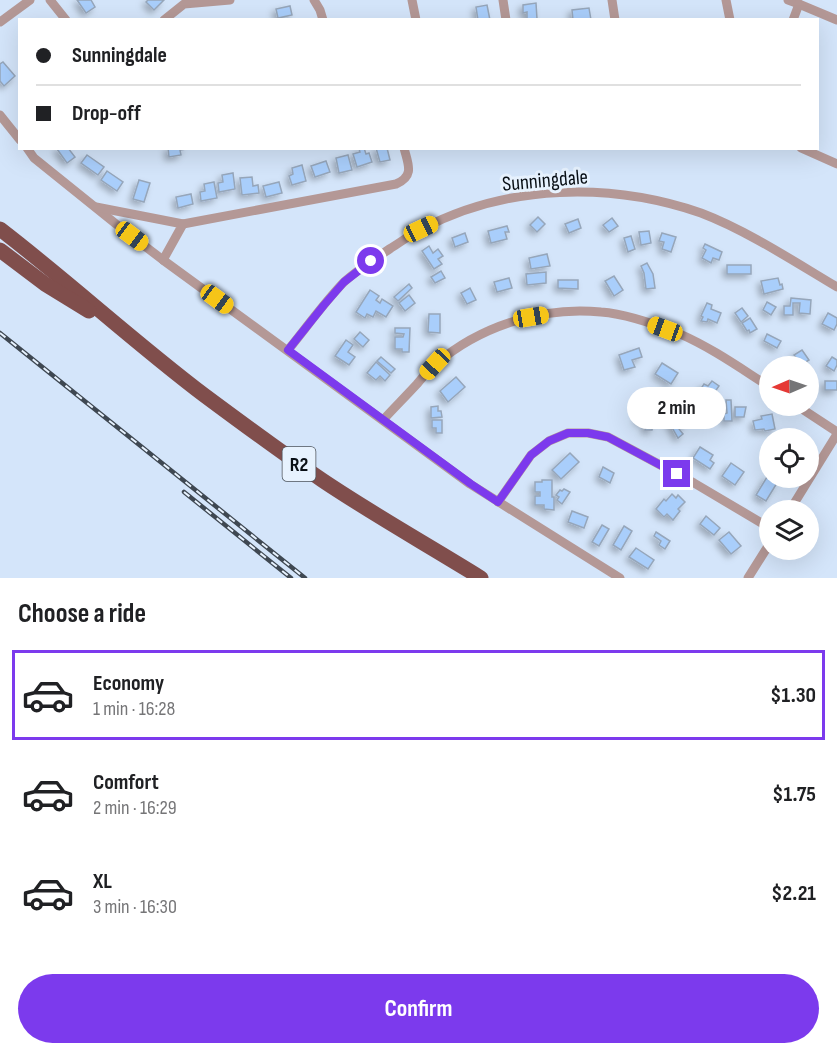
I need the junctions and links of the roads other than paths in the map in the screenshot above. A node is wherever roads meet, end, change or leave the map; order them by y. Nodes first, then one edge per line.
1 (30, 0) edge
2 (50, 0) edge
3 (230, 0) edge
4 (314, 0) edge
5 (412, 0) edge
6 (503, 0) edge
7 (612, 0) edge
8 (726, 0) edge
9 (788, 0) edge
10 (185, 2) edge
11 (799, 4) junction
12 (64, 18) edge
13 (166, 18) edge
14 (322, 18) edge
15 (416, 18) edge
16 (506, 18) edge
17 (615, 18) edge
18 (730, 18) edge
19 (794, 18) edge
20 (837, 20) edge
21 (0, 22) edge
22 (0, 115) edge
23 (18, 138) edge
24 (28, 150) edge
25 (404, 150) edge
26 (806, 150) edge
27 (837, 164) edge
28 (94, 207) junction
29 (183, 224) junction
30 (0, 229) edge
31 (0, 250) edge
32 (163, 260) junction
33 (837, 287) edge
34 (128, 335) junction
35 (288, 350) junction
36 (759, 380) edge
37 (812, 416) edge
38 (383, 420) junction
39 (837, 433) edge
40 (796, 500) edge
41 (498, 502) junction
42 (759, 521) edge
43 (759, 560) edge
44 (480, 578) edge
45 (620, 578) edge
46 (748, 578) edge

1 - 21 street
2 - 12 street
3 - 10 street
4 - 14 street
5 - 15 street
6 - 16 street
7 - 17 street
8 - 18 street
9 - 11 street
10 - 13 street
11 - 19 street
11 - 20 street
22 - 23 street
24 - 28 street
25 - 29 street
26 - 27 street
28 - 29 street
28 - 32 street
29 - 32 street
30 - 34 highway, R2
31 - 34 highway, R2
32 - 35 street
33 - 35 street, Sunningdale
34 - 44 highway, R2
35 - 38 street
36 - 38 street
37 - 39 street
38 - 41 street
39 - 40 street
41 - 42 street
41 - 45 street
43 - 46 street

